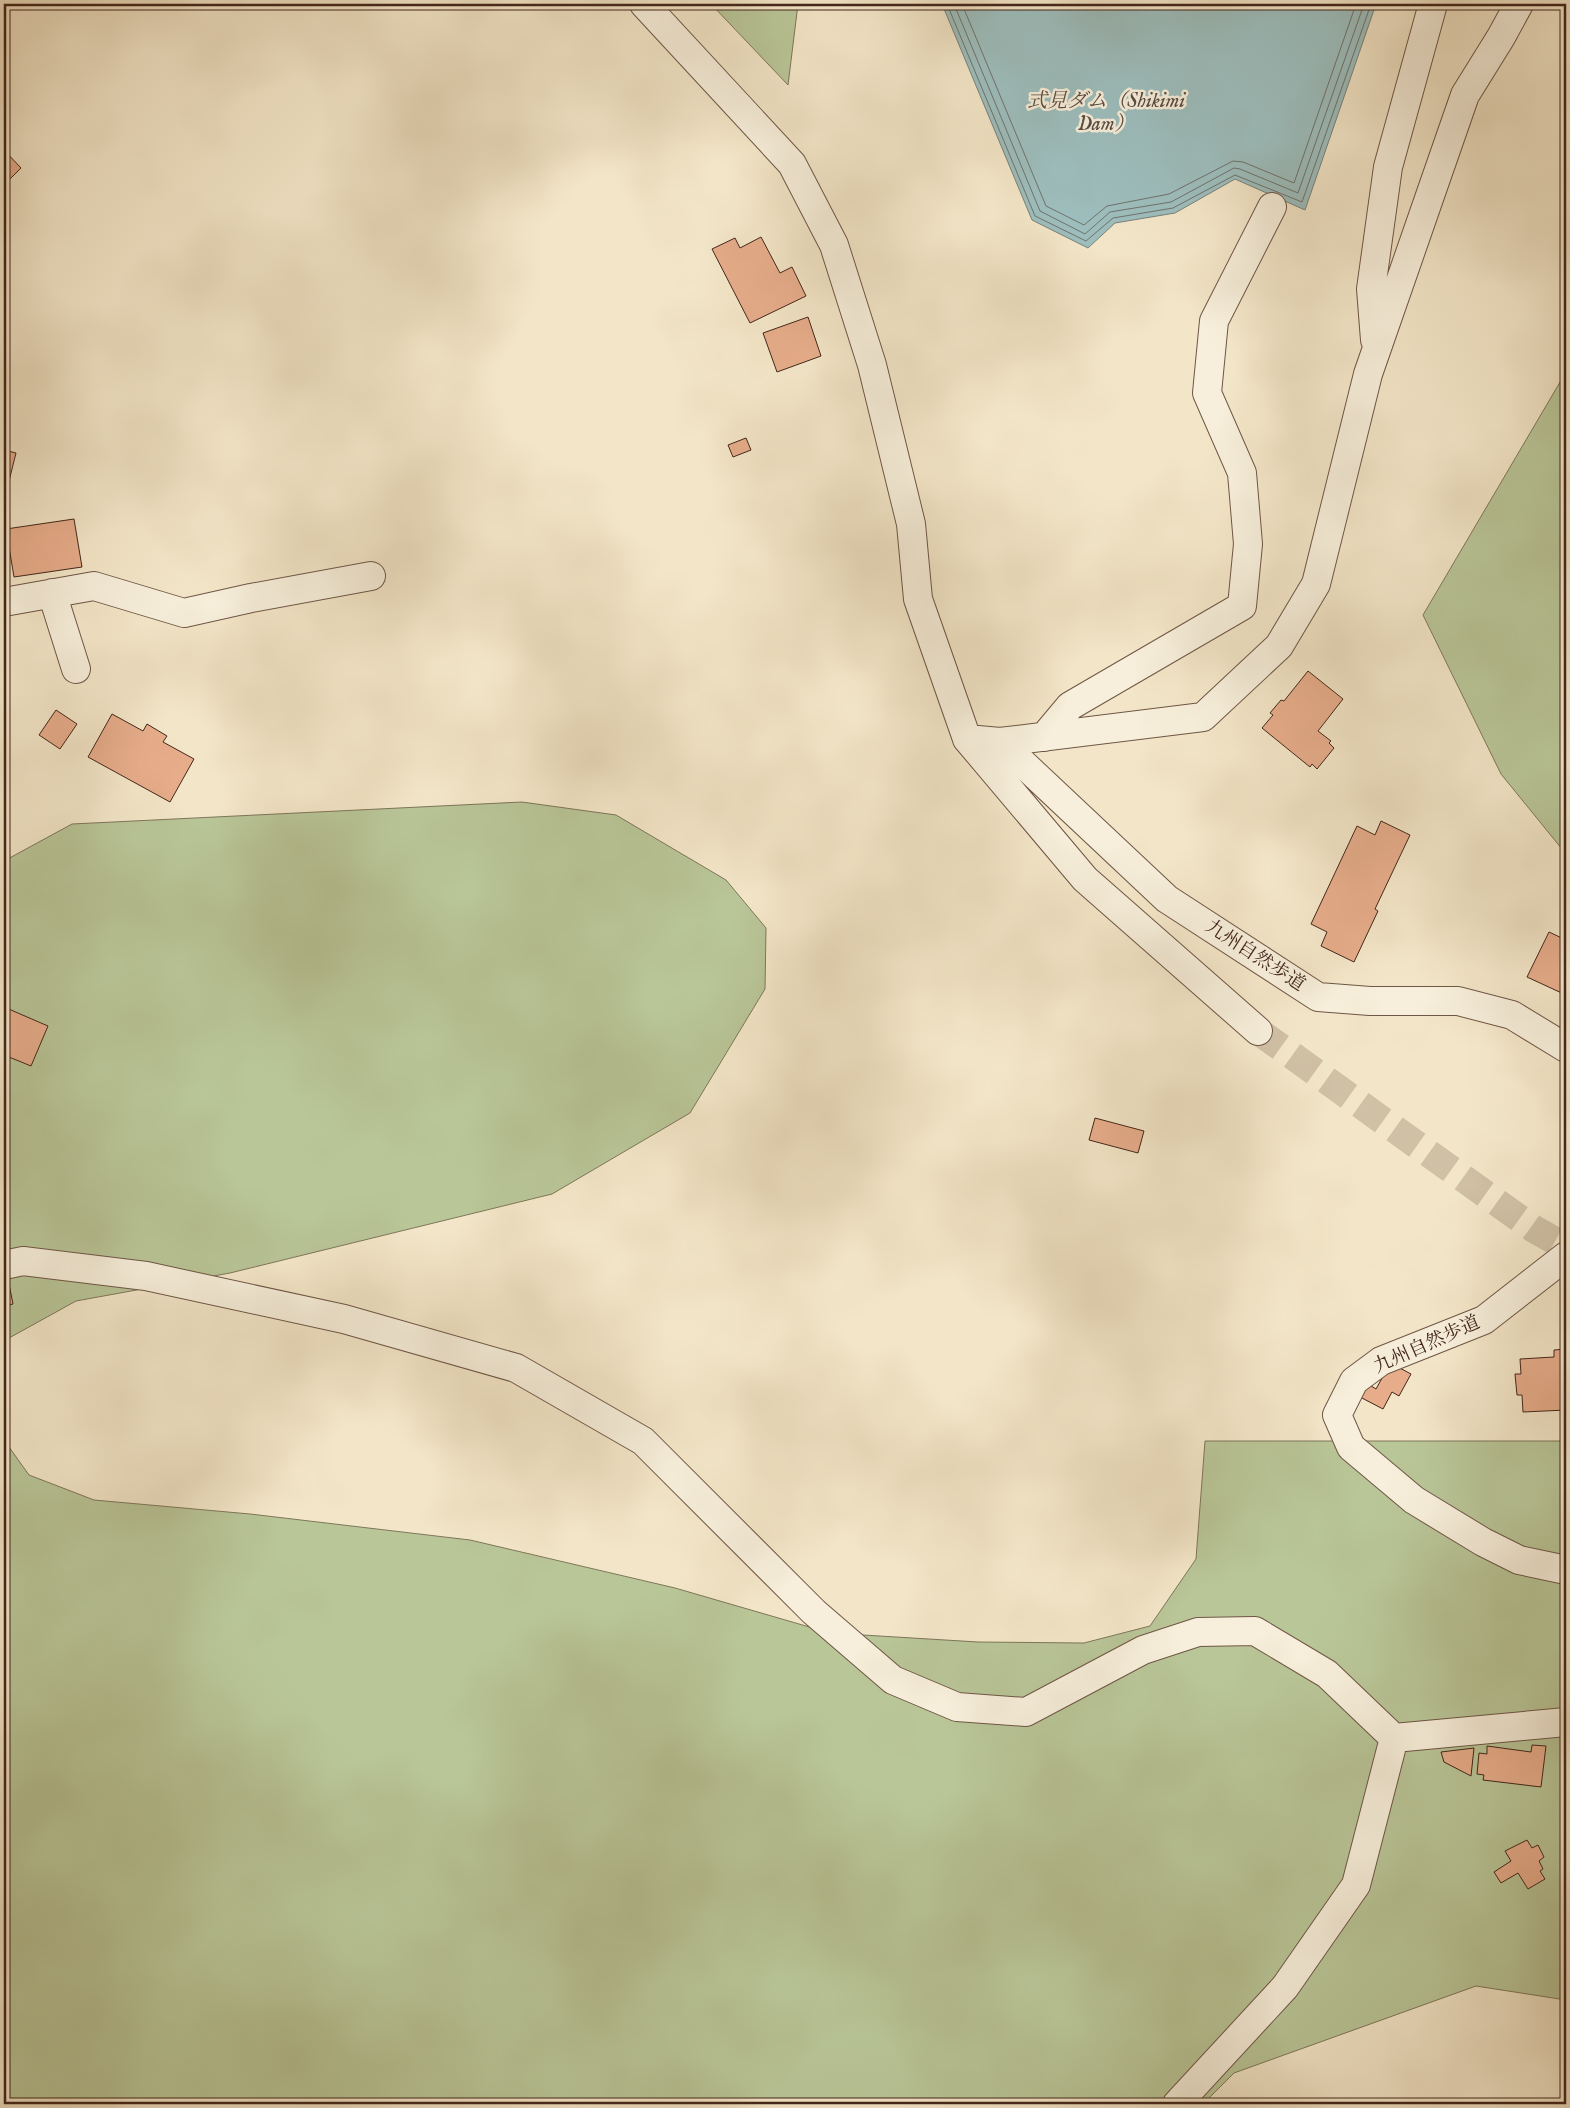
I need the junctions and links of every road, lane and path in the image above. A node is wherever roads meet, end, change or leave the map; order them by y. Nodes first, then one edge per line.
1 (644, 4) edge
2 (1433, 4) edge
3 (1519, 4) edge
4 (1272, 207) dead end
5 (1376, 351) junction
6 (371, 576) dead end
7 (52, 593) junction
8 (4, 602) edge
9 (76, 669) dead end
10 (1044, 737) junction
11 (967, 740) junction
12 (1000, 742) junction
13 (1258, 1032) tunnel mouth
14 (1566, 1048) edge
15 (1566, 1256) edge
16 (4, 1265) edge
17 (1566, 1570) edge
18 (1566, 1722) edge
19 (1394, 1738) junction
20 (1177, 2104) edge

1 - 11 street
2 - 5 street
3 - 5 street
4 - 10 street
5 - 10 street
6 - 7 street
7 - 8 street
7 - 9 street
10 - 12 street
11 - 12 street
11 - 13 street
12 - 14 street, 九州自然歩道
15 - 17 street, 九州自然歩道
16 - 19 street
18 - 19 street
19 - 20 street

